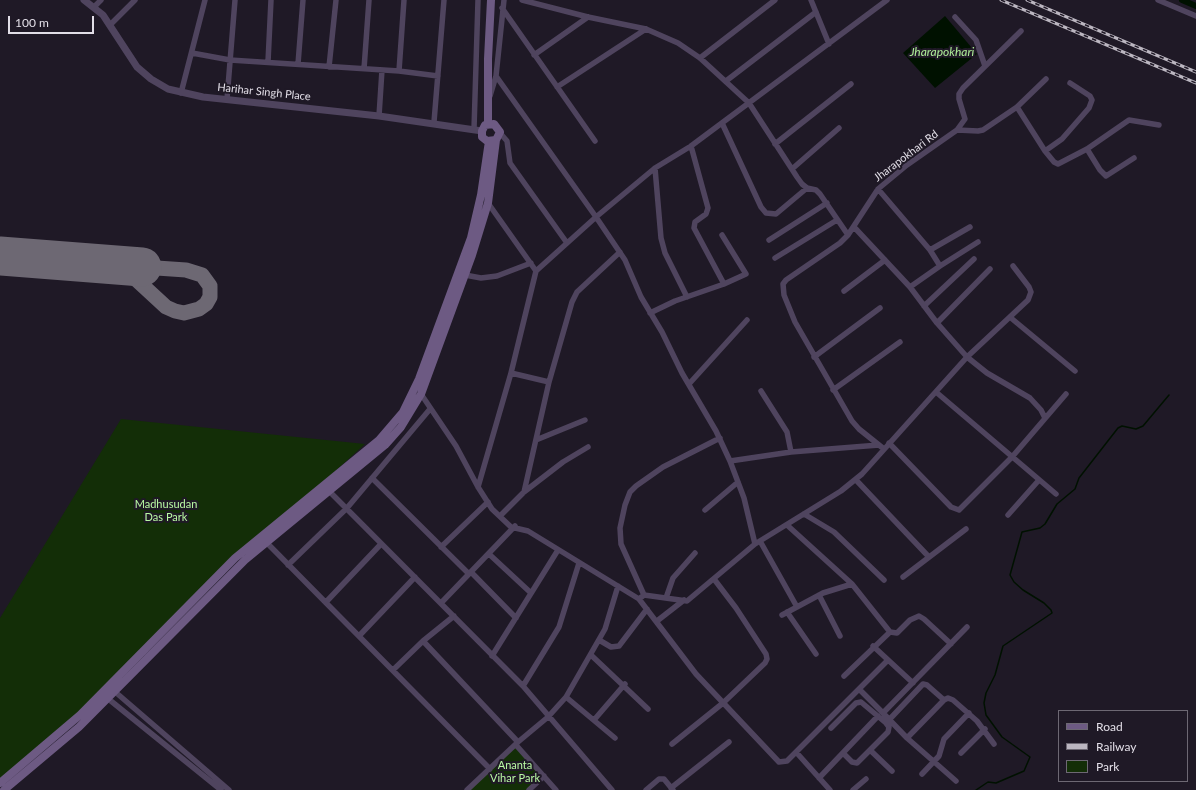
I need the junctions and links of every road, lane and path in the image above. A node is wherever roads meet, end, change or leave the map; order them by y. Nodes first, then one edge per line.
1 (84, 0) edge
2 (101, 0) edge
3 (135, 0) edge
4 (205, 0) edge
5 (235, 0) edge
6 (271, 0) edge
7 (303, 0) edge
8 (336, 0) edge
9 (369, 0) edge
10 (404, 0) edge
11 (444, 0) edge
12 (478, 0) edge
13 (491, 0) edge
14 (504, 0) edge
15 (522, 0) edge
16 (775, 0) edge
17 (810, 0) edge
18 (887, 0) edge
19 (1158, 0) edge
20 (94, 7) junction
21 (502, 8) junction
22 (816, 12) junction
23 (1196, 16) edge
24 (588, 17) junction
25 (955, 17) dead end
26 (110, 25) junction
27 (646, 29) junction
28 (1022, 31) dead end
29 (829, 44) junction
30 (192, 53) junction
31 (534, 55) junction
32 (700, 58) junction
33 (230, 60) junction
34 (268, 62) junction
35 (298, 64) junction
36 (985, 66) junction
37 (329, 67) junction
38 (364, 69) junction
39 (382, 70) junction
40 (399, 71) junction
41 (438, 76) junction
42 (496, 76) junction
43 (1046, 79) dead end
44 (726, 81) junction
45 (1070, 83) dead end
46 (851, 84) dead end
47 (557, 87) junction
48 (181, 93) junction
49 (227, 99) junction
50 (749, 103) junction
51 (488, 104) junction
52 (1017, 108) junction
53 (379, 116) junction
54 (434, 122) junction
55 (722, 123) junction
56 (488, 124) junction
57 (1159, 125) dead end
58 (839, 128) dead end
59 (478, 130) junction
60 (957, 130) junction
61 (495, 138) junction
62 (595, 141) dead end
63 (775, 144) junction
64 (691, 146) junction
65 (1087, 149) junction
66 (1045, 151) junction
67 (1134, 158) dead end
68 (654, 168) junction
69 (792, 169) junction
70 (807, 188) junction
71 (878, 188) junction
72 (488, 203) junction
73 (827, 203) junction
74 (596, 217) junction
75 (837, 220) junction
76 (854, 227) junction
77 (970, 227) dead end
78 (722, 235) dead end
79 (848, 235) junction
80 (769, 240) dead end
81 (978, 242) dead end
82 (566, 243) junction
83 (930, 250) junction
84 (620, 252) junction
85 (775, 258) dead end
86 (974, 259) dead end
87 (885, 260) junction
88 (531, 263) junction
89 (940, 266) junction
90 (1013, 266) dead end
91 (990, 269) dead end
92 (536, 271) junction
93 (465, 276) junction
94 (724, 284) junction
95 (910, 288) junction
96 (844, 291) dead end
97 (687, 297) junction
98 (924, 306) junction
99 (880, 308) dead end
100 (650, 313) junction
101 (1011, 318) junction
102 (747, 320) dead end
103 (937, 323) junction
104 (900, 342) dead end
105 (814, 357) junction
106 (967, 357) junction
107 (1075, 371) dead end
108 (511, 373) junction
109 (549, 382) junction
110 (689, 384) junction
111 (833, 390) junction
112 (761, 391) dead end
113 (936, 392) junction
114 (421, 394) junction
115 (1066, 394) dead end
116 (430, 409) junction
117 (1045, 418) junction
118 (585, 420) dead end
119 (720, 438) junction
120 (536, 440) junction
121 (889, 443) junction
122 (879, 445) junction
123 (588, 447) dead end
124 (884, 449) junction
125 (791, 452) junction
126 (1012, 457) junction
127 (730, 460) junction
128 (372, 478) junction
129 (856, 480) junction
130 (1039, 480) junction
131 (738, 482) junction
132 (478, 487) junction
133 (329, 491) junction
134 (524, 492) junction
135 (1056, 494) dead end
136 (488, 502) junction
137 (347, 508) junction
138 (705, 510) dead end
139 (804, 514) junction
140 (1008, 515) dead end
141 (500, 516) junction
142 (788, 525) junction
143 (515, 526) junction
144 (966, 528) dead end
145 (758, 542) junction
146 (267, 543) junction
147 (381, 544) junction
148 (441, 547) junction
149 (558, 550) junction
150 (695, 553) dead end
151 (489, 554) junction
152 (929, 556) junction
153 (579, 563) junction
154 (288, 565) junction
155 (470, 573) junction
156 (903, 577) dead end
157 (415, 578) junction
158 (714, 579) junction
159 (884, 580) dead end
160 (852, 584) junction
161 (618, 586) junction
162 (531, 593) junction
163 (819, 595) junction
164 (641, 597) junction
165 (666, 598) junction
166 (684, 600) junction
167 (326, 602) junction
168 (441, 604) junction
169 (797, 607) junction
170 (647, 609) junction
171 (788, 612) junction
172 (782, 615) dead end
173 (454, 616) junction
174 (516, 618) junction
175 (657, 621) junction
176 (967, 627) dead end
177 (890, 632) junction
178 (359, 636) junction
179 (840, 636) dead end
180 (599, 640) junction
181 (423, 642) junction
182 (951, 644) junction
183 (873, 646) junction
184 (591, 654) junction
185 (816, 654) dead end
186 (492, 656) junction
187 (888, 660) junction
188 (393, 670) junction
189 (844, 676) dead end
190 (913, 683) junction
191 (624, 684) junction
192 (523, 686) junction
193 (859, 688) junction
194 (112, 690) junction
195 (105, 696) junction
196 (566, 697) junction
197 (944, 700) junction
198 (723, 703) junction
199 (648, 709) dead end
200 (969, 713) junction
201 (881, 715) junction
202 (548, 717) junction
203 (594, 720) junction
204 (888, 721) junction
205 (831, 728) dead end
206 (985, 729) junction
207 (614, 738) dead end
208 (907, 738) junction
209 (729, 742) dead end
210 (517, 743) junction
211 (672, 744) dead end
212 (994, 744) dead end
213 (870, 750) junction
214 (796, 752) junction
215 (843, 753) junction
216 (961, 753) dead end
217 (935, 761) junction
218 (490, 769) junction
219 (892, 771) dead end
220 (922, 774) dead end
221 (544, 776) junction
222 (819, 778) junction
223 (866, 779) dead end
224 (956, 781) dead end
225 (0, 783) edge
226 (672, 789) edge
227 (4, 790) edge
228 (221, 790) edge
229 (229, 790) edge
230 (467, 790) edge
231 (529, 790) edge
232 (556, 790) edge
233 (612, 790) edge
234 (646, 790) edge
235 (830, 790) edge
236 (853, 790) edge

1 - 20 street, Harihar Singh Place
2 - 20 street
3 - 26 street
4 - 30 street
5 - 33 street
6 - 34 street
7 - 35 street
8 - 37 street
9 - 38 street
10 - 40 street
11 - 41 street
12 - 59 street
13 - 51 main road
14 - 21 street
15 - 24 street
16 - 32 street
17 - 22 street
18 - 29 street
19 - 23 street
20 - 26 street, Harihar Singh Place
21 - 31 street
21 - 42 street
22 - 29 street
22 - 44 street
24 - 27 street
24 - 31 street
25 - 36 street
26 - 48 street, Harihar Singh Place
27 - 32 street
27 - 47 street
28 - 36 street
29 - 50 street
30 - 33 street
30 - 48 street
31 - 47 street
32 - 44 street
33 - 34 street
33 - 49 street
34 - 35 street
35 - 37 street
36 - 60 street
37 - 38 street
38 - 39 street
39 - 40 street
39 - 53 street
40 - 41 street
41 - 54 street
42 - 51 street
42 - 74 street
43 - 52 street
44 - 50 street
45 - 66 street
46 - 63 street
47 - 62 street
48 - 49 street, Harihar Singh Place
49 - 53 street, Harihar Singh Place
50 - 55 street
50 - 63 street
51 - 56 main road
52 - 60 street
52 - 66 street
53 - 54 street, Harihar Singh Place
54 - 59 street, Harihar Singh Place
55 - 64 street
55 - 70 street
56 - 59 main road
56 - 61 main road
57 - 65 street
58 - 69 street
59 - 61 main road
60 - 71 street, Jharapokhari Rd
61 - 72 main road
61 - 82 street
61 - 194 main road
63 - 69 street
64 - 68 street
64 - 94 street
65 - 66 street
65 - 67 street
68 - 74 street
68 - 97 street
69 - 70 street
70 - 73 street
71 - 76 street, Jharapokhari Rd
71 - 83 street
72 - 88 street
72 - 93 main road
73 - 75 street
73 - 80 street
74 - 82 street
74 - 84 street
75 - 79 street
75 - 85 street
76 - 79 street, Jharapokhari Rd
76 - 87 street
77 - 83 street
78 - 94 street
79 - 105 street, Jharapokhari Rd
81 - 89 street
82 - 92 street
83 - 89 street
84 - 100 street
84 - 109 street
86 - 98 street
87 - 95 street
87 - 96 street
88 - 92 street
88 - 93 street
89 - 95 street
90 - 101 street
91 - 103 street
92 - 108 street
93 - 114 main road
94 - 97 street
95 - 98 street
97 - 100 street
98 - 103 street
99 - 105 street
100 - 110 street
101 - 106 street
101 - 107 street
102 - 110 street
103 - 106 street
104 - 111 street
105 - 111 street, Jharapokhari Rd
106 - 113 street
106 - 117 street
108 - 109 street
108 - 132 street
109 - 120 street
110 - 119 street
111 - 122 street, Jharapokhari Rd
112 - 125 street
113 - 121 street
113 - 126 street
114 - 116 street
114 - 133 main road
115 - 117 street
116 - 128 street
116 - 132 street
117 - 126 street
118 - 120 street
119 - 127 street
119 - 164 street
120 - 134 street
121 - 124 street
121 - 126 street
122 - 124 street, Jharapokhari Rd
122 - 125 street
123 - 134 street
124 - 129 street
125 - 127 street
126 - 130 street
127 - 131 street
128 - 137 street
128 - 148 street
129 - 139 street
129 - 152 street
130 - 135 street
130 - 140 street
131 - 138 street
131 - 145 street
132 - 136 street
133 - 137 street
133 - 146 main road
134 - 141 street
136 - 141 street
136 - 148 street
137 - 147 street
137 - 154 street
139 - 142 street
139 - 159 street
141 - 143 street
142 - 145 street
142 - 160 street
143 - 149 street
143 - 151 street
144 - 152 street
145 - 158 street
145 - 169 street
146 - 154 street
146 - 194 main road
147 - 157 street
147 - 167 street
148 - 155 street
149 - 153 street
149 - 162 street
150 - 165 street
151 - 155 street
151 - 162 street
152 - 156 street
153 - 161 street
153 - 192 street
154 - 167 street
155 - 168 street
155 - 174 street
157 - 168 street
157 - 178 street
158 - 166 street
158 - 198 street
160 - 163 street
160 - 177 street
161 - 164 street
161 - 180 street
162 - 174 street
163 - 169 street
163 - 179 street
164 - 165 street
164 - 170 street
165 - 166 street
166 - 175 street
167 - 178 street
168 - 173 street
169 - 171 street
170 - 175 street
170 - 180 street
171 - 172 street
171 - 185 street
173 - 181 street
173 - 186 street
174 - 186 street
175 - 198 street
176 - 182 street
177 - 182 street
177 - 183 street
178 - 188 street
180 - 184 street
181 - 188 street
181 - 210 street
182 - 190 street
183 - 187 street
183 - 189 street
184 - 191 street
184 - 196 street
186 - 192 street
187 - 190 street
187 - 193 street
188 - 218 street
190 - 201 street
191 - 199 street
191 - 203 street
192 - 202 street
193 - 201 street
193 - 214 street
194 - 195 main road
194 - 229 street
195 - 225 main road
195 - 227 main road
195 - 228 street
196 - 202 street
196 - 203 street
197 - 200 street
197 - 204 street
197 - 208 street
198 - 211 street
198 - 214 street
200 - 206 street
200 - 217 street
201 - 204 street
201 - 205 street
201 - 215 street
202 - 210 street
202 - 233 street
203 - 207 street
204 - 208 street
204 - 213 street
206 - 212 street
206 - 216 street
208 - 217 street
209 - 226 street
210 - 218 street
210 - 221 street
213 - 215 street
213 - 219 street
214 - 222 street
215 - 222 street
217 - 220 street
217 - 224 street
218 - 230 street
221 - 231 street
221 - 232 street
222 - 235 street
223 - 236 street
226 - 234 street

